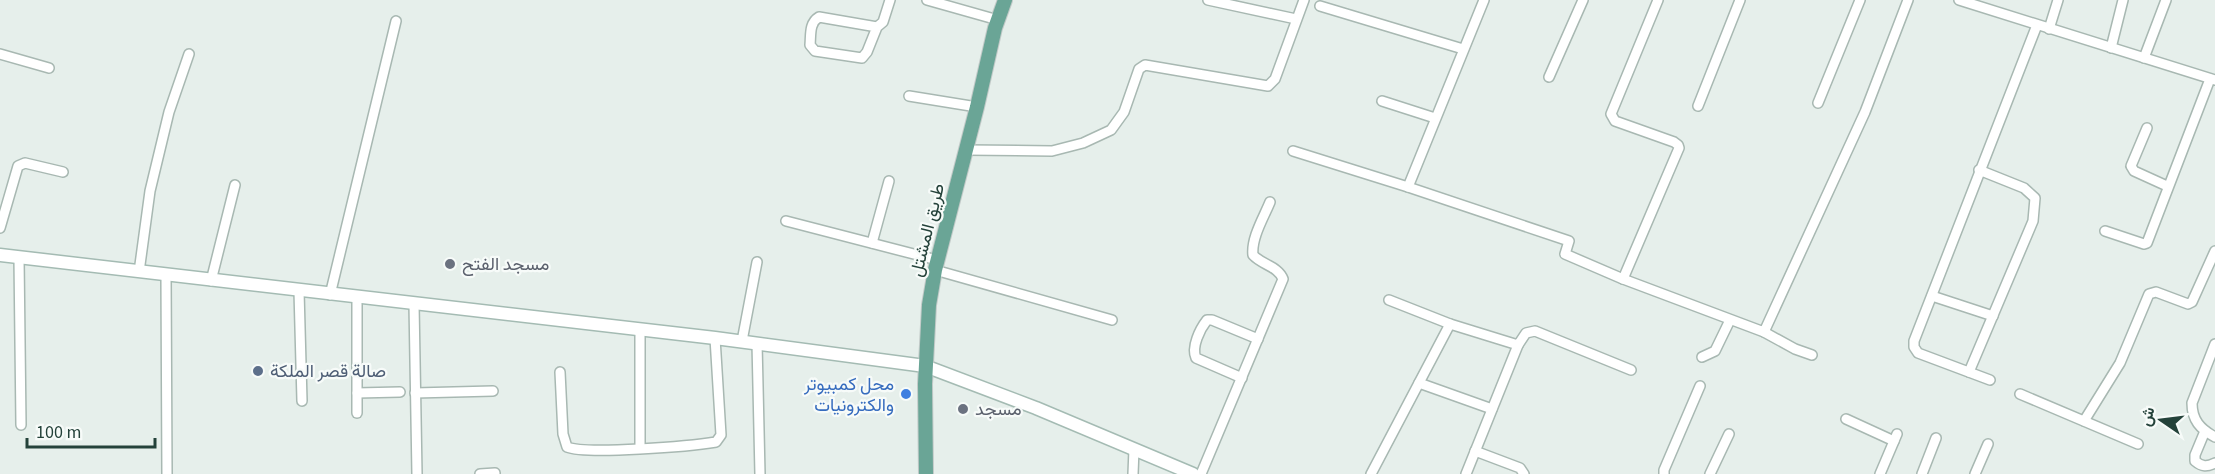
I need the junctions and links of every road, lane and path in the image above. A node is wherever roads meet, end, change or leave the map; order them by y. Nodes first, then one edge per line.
1 (890, 0) edge
2 (927, 0) edge
3 (1005, 0) edge
4 (1208, 0) edge
5 (1304, 0) edge
6 (1484, 0) edge
7 (1583, 0) edge
8 (1658, 0) edge
9 (1740, 0) edge
10 (1860, 0) edge
11 (1908, 0) edge
12 (1959, 0) edge
13 (2058, 0) edge
14 (2123, 0) edge
15 (2166, 0) edge
16 (1320, 6) dead end
17 (1296, 19) junction
18 (998, 20) junction
19 (396, 21) dead end
20 (2037, 25) junction
21 (877, 27) junction
22 (2049, 29) junction
23 (2111, 48) junction
24 (1463, 49) junction
25 (0, 54) edge
26 (189, 54) dead end
27 (2144, 58) junction
28 (49, 68) dead end
29 (1549, 77) dead end
30 (2213, 80) edge
31 (909, 96) dead end
32 (1382, 101) dead end
33 (1818, 103) dead end
34 (1698, 106) dead end
35 (977, 107) junction
36 (1435, 118) junction
37 (2147, 128) dead end
38 (966, 150) junction
39 (1293, 152) dead end
40 (1979, 170) junction
41 (63, 172) dead end
42 (889, 182) dead end
43 (234, 185) dead end
44 (2167, 186) junction
45 (1408, 187) junction
46 (1270, 202) dead end
47 (786, 221) dead end
48 (0, 228) edge
49 (2105, 231) dead end
50 (872, 243) junction
51 (2215, 251) edge
52 (0, 255) edge
53 (19, 258) junction
54 (757, 262) dead end
55 (936, 265) junction
56 (139, 272) junction
57 (166, 275) junction
58 (1623, 279) junction
59 (211, 281) junction
60 (299, 291) junction
61 (330, 295) junction
62 (1932, 296) junction
63 (357, 298) junction
64 (1389, 300) dead end
65 (414, 304) junction
66 (1993, 316) junction
67 (1112, 320) dead end
68 (1730, 320) junction
69 (1450, 324) junction
70 (640, 329) junction
71 (1764, 333) junction
72 (715, 338) junction
73 (1258, 339) junction
74 (742, 341) junction
75 (757, 343) junction
76 (2215, 344) edge
77 (1518, 345) junction
78 (1812, 355) dead end
79 (1702, 357) dead end
80 (925, 366) junction
81 (1630, 370) dead end
82 (560, 372) dead end
83 (1969, 372) junction
84 (1242, 378) junction
85 (1990, 380) dead end
86 (1419, 383) junction
87 (1700, 386) dead end
88 (493, 391) dead end
89 (400, 392) dead end
90 (357, 393) junction
91 (415, 393) junction
92 (2020, 394) dead end
93 (302, 401) dead end
94 (1492, 409) junction
95 (357, 413) dead end
96 (1846, 419) dead end
97 (2084, 421) junction
98 (21, 425) dead end
99 (2205, 431) junction
100 (1729, 434) dead end
101 (2215, 436) edge
102 (1936, 438) dead end
103 (1988, 444) dead end
104 (2138, 444) dead end
105 (640, 447) junction
106 (1134, 449) junction
107 (1475, 451) junction
108 (2215, 463) edge
109 (495, 473) edge
110 (167, 474) edge
111 (417, 474) edge
112 (480, 474) edge
113 (760, 474) edge
114 (926, 474) edge
115 (1133, 474) edge
116 (1193, 474) edge
117 (1201, 474) edge
118 (1371, 474) edge
119 (1466, 474) edge
120 (1524, 474) edge
121 (1664, 474) edge
122 (1710, 474) edge
123 (1881, 474) edge
124 (1922, 474) edge
125 (1975, 474) edge

1 - 21 street
2 - 18 street
3 - 18 main road, طريق المشتل
4 - 17 street
5 - 17 street
6 - 24 street
7 - 29 street
8 - 58 street
9 - 34 street
10 - 33 street
11 - 71 street
12 - 20 street
13 - 22 street
14 - 23 street
15 - 27 street
16 - 24 street
17 - 38 street
18 - 35 main road, طريق المشتل
19 - 61 street
20 - 22 street
20 - 40 street
21 - 21 street
22 - 23 street
23 - 27 street
24 - 36 street
25 - 28 street
26 - 56 street
27 - 30 street
30 - 44 street
31 - 35 street
32 - 36 street
35 - 38 main road, طريق المشتل
36 - 45 street
37 - 44 street
38 - 55 main road, طريق المشتل
39 - 45 street
40 - 62 street
40 - 66 street
41 - 48 street
42 - 50 street
43 - 59 street
44 - 49 street
45 - 58 street
46 - 73 street
47 - 50 street
50 - 55 street
51 - 97 street
52 - 53 main road
53 - 56 main road
53 - 98 street
54 - 74 street
55 - 67 street
55 - 80 main road, طريق المشتل
56 - 57 main road
57 - 59 main road
57 - 110 street
58 - 68 street
59 - 60 main road
60 - 61 main road
60 - 93 street
61 - 63 main road
62 - 66 street
62 - 83 street
63 - 65 main road
63 - 90 street
64 - 69 street
65 - 70 main road
65 - 91 street
66 - 83 street
68 - 71 street
68 - 79 street
69 - 77 street
69 - 86 street
70 - 72 main road
70 - 105 street
71 - 78 street
72 - 74 main road
72 - 105 street
73 - 84 street
73 - 84 street
74 - 75 main road
75 - 80 main road
75 - 113 street
76 - 99 street
77 - 81 street
77 - 94 street
80 - 106 main road
80 - 114 main road, طريق المشتل
82 - 105 street
83 - 85 street
84 - 117 street
86 - 94 street
86 - 118 street
87 - 121 street
88 - 91 street
89 - 90 street
90 - 95 street
91 - 111 street
92 - 97 street
94 - 107 street
96 - 123 street
97 - 104 street
99 - 101 street
99 - 108 street
100 - 122 street
102 - 124 street
103 - 125 street
106 - 115 street
106 - 116 main road
107 - 119 street
107 - 120 street
109 - 112 street

